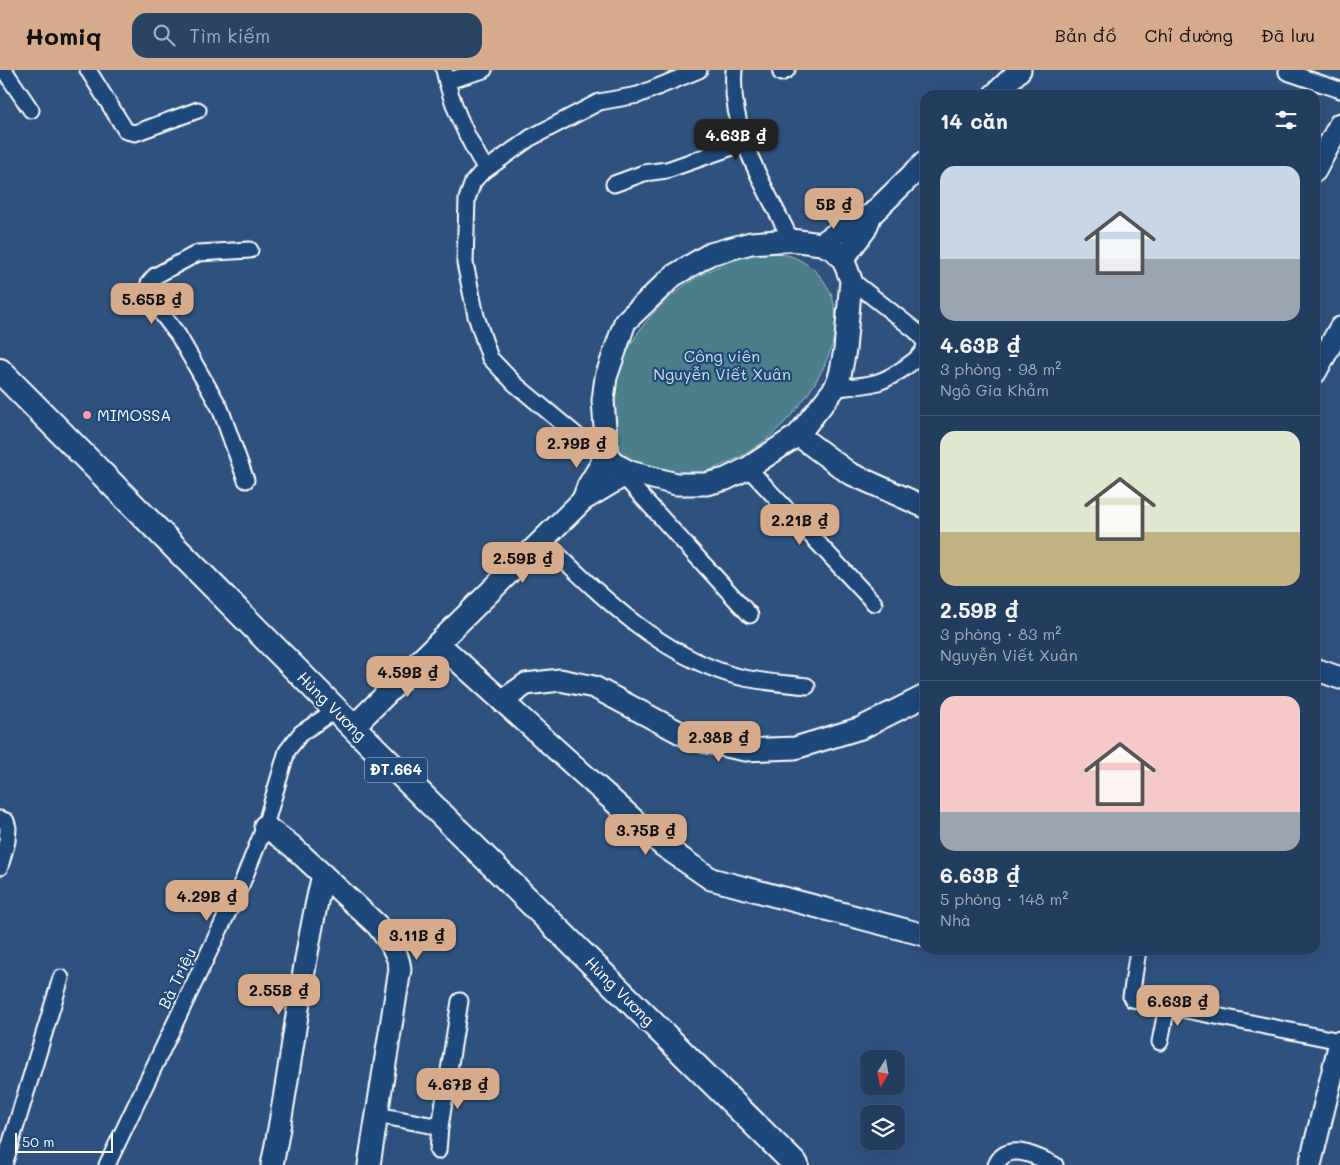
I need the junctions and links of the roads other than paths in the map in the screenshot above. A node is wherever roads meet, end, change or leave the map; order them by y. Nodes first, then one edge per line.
1 (4, 70) edge
2 (88, 70) edge
3 (484, 70) edge
4 (699, 70) edge
5 (734, 70) edge
6 (1020, 70) edge
7 (1287, 72) dead end
8 (445, 76) edge
9 (999, 90) edge
10 (1340, 90) edge
11 (30, 110) dead end
12 (198, 110) dead end
13 (1340, 124) edge
14 (744, 143) junction
15 (1320, 162) edge
16 (920, 167) edge
17 (486, 169) junction
18 (614, 184) dead end
19 (871, 215) junction
20 (791, 240) junction
21 (821, 244) junction
22 (250, 250) dead end
23 (843, 259) junction
24 (851, 280) junction
25 (1340, 328) edge
26 (920, 337) edge
27 (920, 353) edge
28 (1320, 364) edge
29 (0, 371) edge
30 (835, 388) junction
31 (798, 435) junction
32 (606, 457) junction
33 (748, 468) junction
34 (627, 475) junction
35 (246, 480) dead end
36 (583, 500) junction
37 (920, 505) edge
38 (542, 540) junction
39 (874, 603) dead end
40 (750, 615) dead end
41 (438, 642) junction
42 (1320, 671) edge
43 (1340, 678) edge
44 (807, 686) dead end
45 (920, 698) edge
46 (502, 701) junction
47 (336, 710) junction
48 (352, 727) junction
49 (0, 819) edge
50 (265, 826) junction
51 (0, 867) edge
52 (323, 875) junction
53 (920, 935) edge
54 (1137, 955) edge
55 (61, 978) dead end
56 (460, 1002) dead end
57 (1167, 1006) junction
58 (1160, 1042) dead end
59 (1340, 1042) edge
60 (378, 1115) junction
61 (440, 1127) junction
62 (438, 1151) dead end
63 (4, 1165) edge
64 (107, 1165) edge
65 (272, 1165) edge
66 (369, 1165) edge
67 (796, 1165) edge
68 (996, 1165) edge
69 (1055, 1165) edge
70 (1310, 1165) edge

1 - 11 street
2 - 12 street
3 - 8 street
4 - 17 street
5 - 14 street
6 - 9 street
7 - 10 street
8 - 17 street
13 - 15 street
14 - 18 street
14 - 20 street
16 - 19 street
17 - 32 street
19 - 21 street
19 - 23 street
20 - 21 street
20 - 32 street
21 - 23 street
22 - 35 street
23 - 24 street
24 - 26 street
24 - 30 street
25 - 28 street
27 - 30 street
29 - 47 main road, Hùng Vương / ĐT.664
30 - 31 street
31 - 33 street
31 - 37 street
32 - 34 street
32 - 36 street
33 - 34 street
33 - 39 street
34 - 36 street
34 - 40 street
36 - 38 street
38 - 41 street
38 - 44 street
41 - 46 street
41 - 48 street
42 - 43 street
45 - 46 street
46 - 53 street
47 - 48 main road, Hùng Vương / ĐT.664
47 - 50 street, Bà Triệu
48 - 67 main road, Hùng Vương / ĐT.664
49 - 51 street
50 - 52 street
50 - 64 street, Bà Triệu
52 - 60 street
52 - 65 street
54 - 57 street
55 - 63 street
56 - 61 street
57 - 58 street
57 - 59 street
59 - 70 street
60 - 61 street
60 - 66 street
61 - 62 street
68 - 69 street

